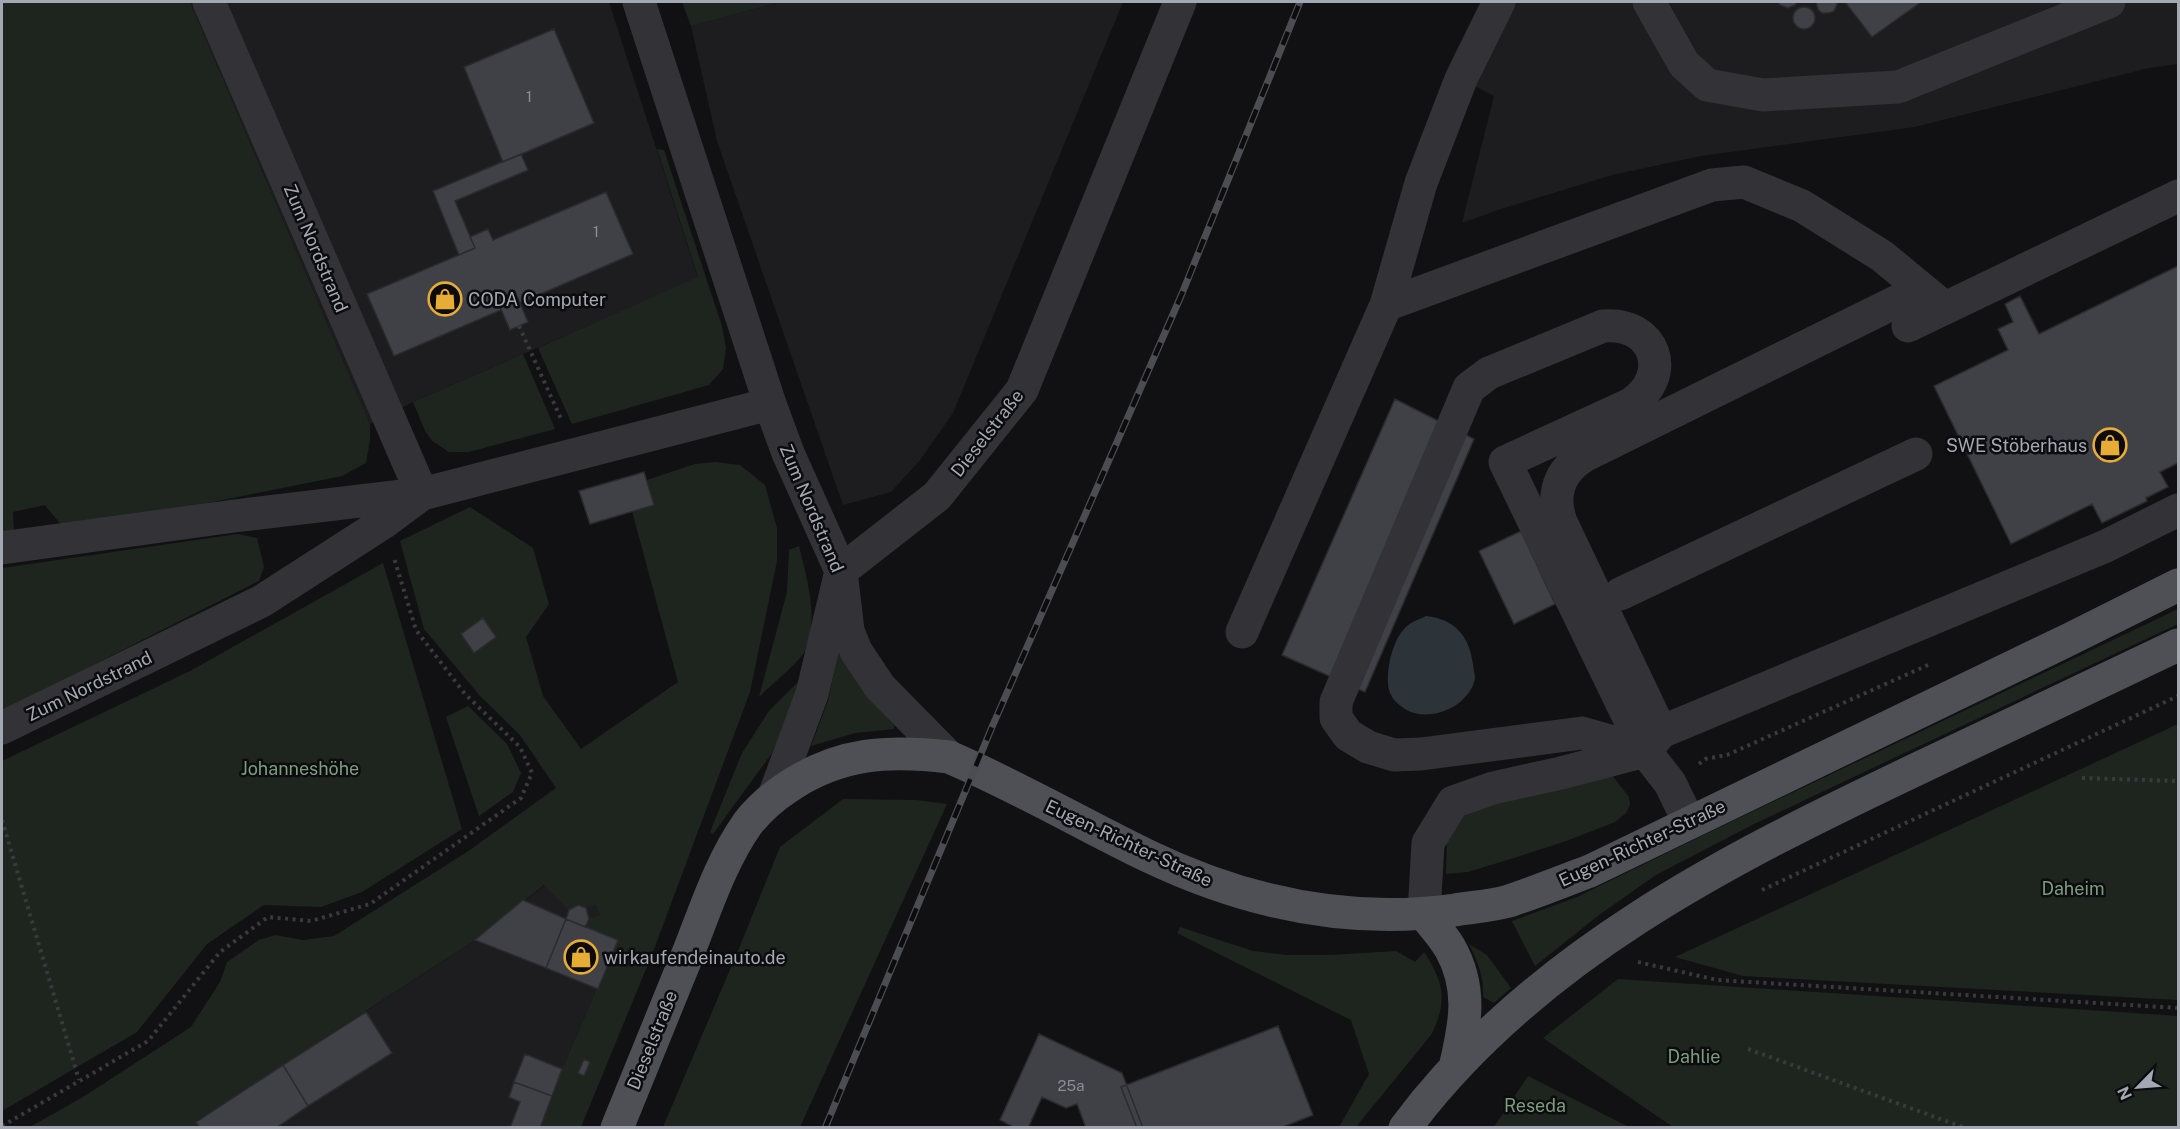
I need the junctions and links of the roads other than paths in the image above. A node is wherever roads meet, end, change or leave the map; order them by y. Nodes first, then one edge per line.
1 (209, 2) edge
2 (639, 2) edge
3 (1180, 2) edge
4 (1498, 2) edge
5 (1649, 2) edge
6 (2109, 2) edge
7 (2178, 196) edge
8 (1934, 298) junction
9 (1386, 305) junction
10 (1908, 326) dead end
11 (770, 404) junction
12 (1916, 454) dead end
13 (422, 494) junction
14 (2178, 510) edge
15 (2, 548) edge
16 (841, 571) junction
17 (2178, 585) edge
18 (1620, 594) dead end
19 (1242, 632) dead end
20 (2178, 645) edge
21 (2, 728) edge
22 (1653, 741) junction
23 (957, 761) junction
24 (774, 796) junction
25 (1689, 822) junction
26 (1424, 914) junction
27 (1455, 1068) junction
28 (617, 1128) edge
29 (1406, 1128) edge

1 - 13 street, Zum Nordstrand
2 - 11 street, Zum Nordstrand
3 - 16 street, Dieselstraße
4 - 9 street
5 - 6 street
7 - 8 street
8 - 9 street
8 - 10 street
8 - 22 street
9 - 19 street
11 - 13 street, Zum Nordstrand
11 - 16 street, Zum Nordstrand
12 - 18 street
13 - 15 street
13 - 21 street, Zum Nordstrand
14 - 22 street
16 - 23 street, Zum Nordstrand
16 - 24 street, Dieselstraße
17 - 25 main road, Eugen-Richter-Straße
20 - 27 main road
22 - 22 street
22 - 25 street
22 - 26 street
23 - 24 main road, Dieselstraße
23 - 26 main road, Eugen-Richter-Straße
24 - 28 main road, Dieselstraße
25 - 26 main road, Eugen-Richter-Straße
26 - 27 main road
27 - 29 main road

